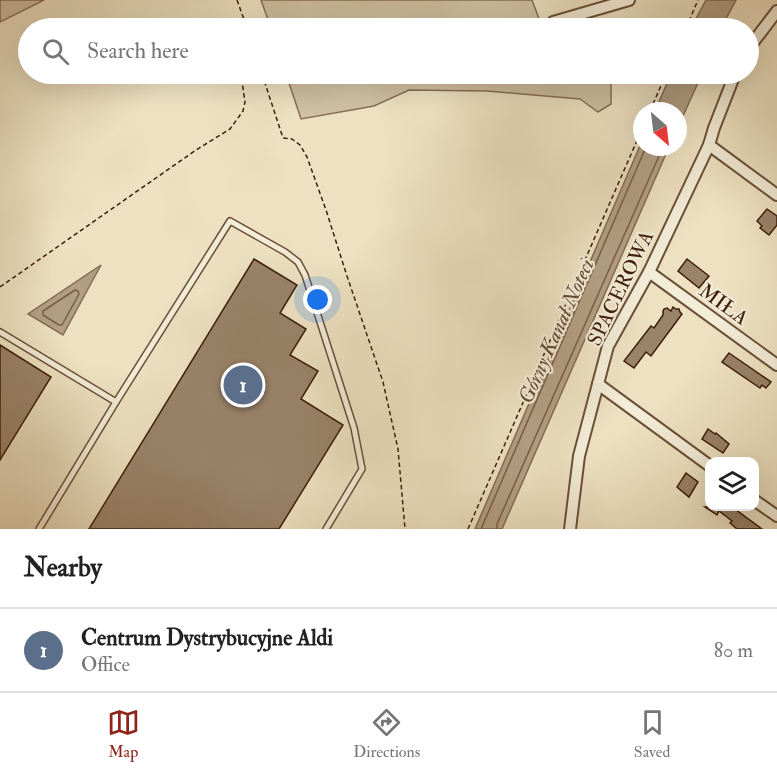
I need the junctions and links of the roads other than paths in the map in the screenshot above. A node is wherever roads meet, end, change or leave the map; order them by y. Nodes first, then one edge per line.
1 (629, 0) edge
2 (777, 11) edge
3 (567, 18) edge
4 (759, 35) edge
5 (731, 84) edge
6 (709, 145) junction
7 (777, 195) edge
8 (649, 272) junction
9 (0, 332) edge
10 (777, 365) edge
11 (598, 384) junction
12 (116, 402) junction
13 (705, 462) edge
14 (759, 503) edge
15 (777, 516) edge
16 (39, 529) edge
17 (326, 529) edge
18 (570, 529) edge

1 - 3 street
2 - 4 street
5 - 6 street, SPACEROWA
6 - 7 street
6 - 8 street, SPACEROWA
8 - 10 street, MIŁA
8 - 11 street, SPACEROWA
9 - 12 lane
11 - 13 street
11 - 18 street, SPACEROWA
12 - 16 lane
12 - 17 lane
14 - 15 street

